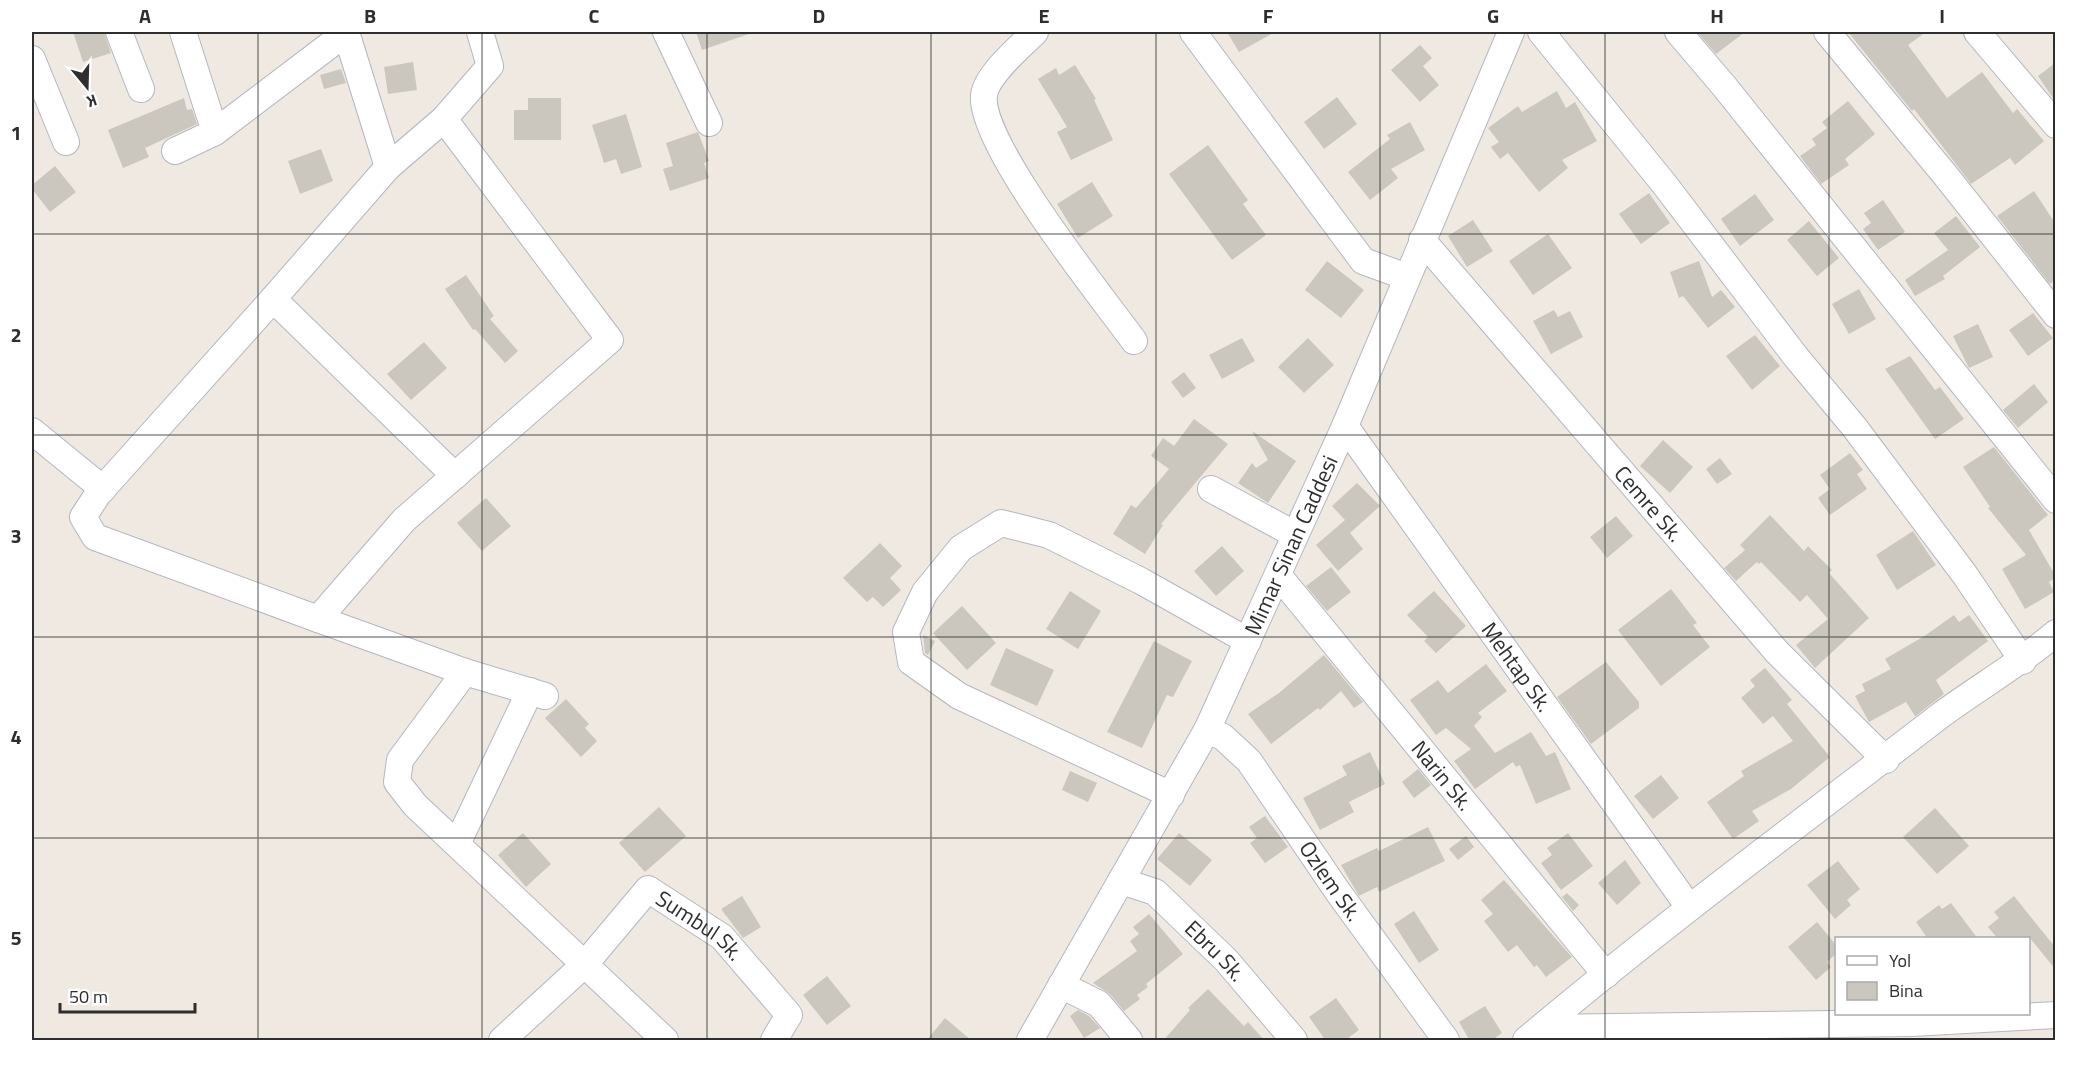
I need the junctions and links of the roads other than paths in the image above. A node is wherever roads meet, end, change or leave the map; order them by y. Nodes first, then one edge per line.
1 (119, 32) edge
2 (183, 32) edge
3 (346, 32) edge
4 (480, 32) edge
5 (666, 32) edge
6 (1035, 32) edge
7 (1193, 32) edge
8 (1511, 32) edge
9 (1541, 32) edge
10 (1678, 32) edge
11 (1827, 32) edge
12 (1977, 32) edge
13 (32, 58) edge
14 (141, 89) dead end
15 (444, 118) junction
16 (710, 123) dead end
17 (2055, 125) edge
18 (215, 132) junction
19 (66, 142) dead end
20 (175, 151) dead end
21 (388, 167) junction
22 (1422, 240) junction
23 (1407, 277) junction
24 (273, 299) junction
25 (2055, 315) edge
26 (1134, 341) dead end
27 (1346, 426) junction
28 (32, 431) edge
29 (455, 476) junction
30 (103, 489) junction
31 (1211, 489) dead end
32 (2055, 500) edge
33 (1294, 534) junction
34 (1279, 576) junction
35 (318, 620) junction
36 (2055, 633) edge
37 (1248, 641) junction
38 (2023, 661) junction
39 (465, 672) junction
40 (1207, 730) junction
41 (1886, 760) junction
42 (1172, 795) junction
43 (457, 844) junction
44 (1121, 881) junction
45 (1689, 907) junction
46 (585, 964) junction
47 (1606, 975) junction
48 (1061, 985) junction
49 (2055, 1015) edge
50 (1920, 1032) edge
51 (1534, 1034) edge
52 (1677, 1034) edge
53 (502, 1041) edge
54 (665, 1041) edge
55 (774, 1041) edge
56 (1030, 1041) edge
57 (1129, 1041) edge
58 (1294, 1041) edge
59 (1446, 1041) edge

1 - 14 street
2 - 18 street
3 - 18 street
3 - 21 street
4 - 15 street
5 - 16 street
6 - 26 street
7 - 23 street
8 - 22 street, Mimar Sinan Caddesi
9 - 38 street
10 - 32 street
11 - 25 street
12 - 17 street
13 - 19 street
15 - 21 street
15 - 29 street
18 - 20 street
21 - 24 street
22 - 23 street, Mimar Sinan Caddesi
22 - 41 street, Cemre Sk.
23 - 27 street, Mimar Sinan Caddesi
24 - 29 street
24 - 30 street
27 - 33 street, Mimar Sinan Caddesi
27 - 45 street, Mehtap Sk.
28 - 30 street
29 - 35 street
30 - 35 street
31 - 33 street
33 - 34 street, Mimar Sinan Caddesi
34 - 37 street, Mimar Sinan Caddesi
34 - 47 street, Narin Sk.
35 - 39 street
36 - 38 street
37 - 40 street, Mimar Sinan Caddesi
37 - 42 street
38 - 41 street
39 - 43 street
39 - 43 street
40 - 42 street, Mimar Sinan Caddesi
40 - 59 street, Ozlem Sk.
41 - 45 street
42 - 44 street, Mimar Sinan Caddesi
43 - 46 street
44 - 48 street, Mimar Sinan Caddesi
44 - 58 street, Ebru Sk.
45 - 47 street
46 - 53 street
46 - 54 street
46 - 55 street, Sumbul Sk.
47 - 51 street
48 - 56 street, Mimar Sinan Caddesi
48 - 57 street
49 - 50 street
50 - 52 street
51 - 52 street

